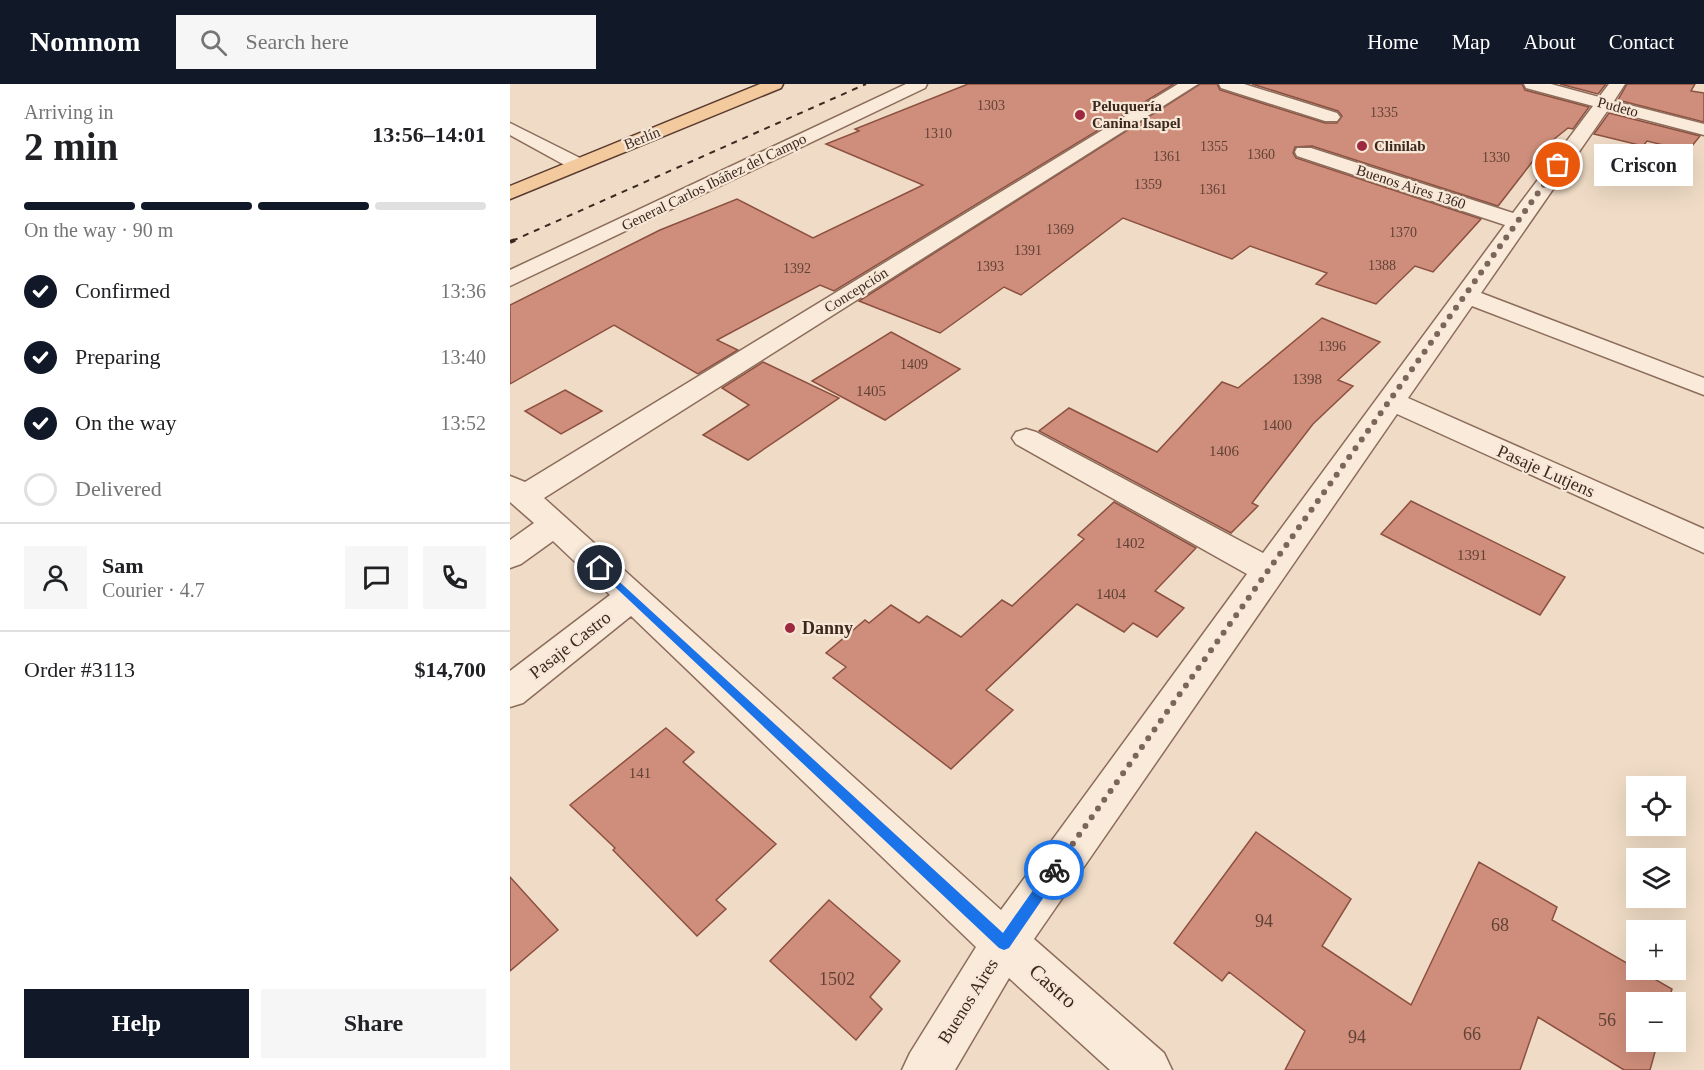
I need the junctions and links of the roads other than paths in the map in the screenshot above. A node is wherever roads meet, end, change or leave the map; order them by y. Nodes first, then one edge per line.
1 (775, 84) edge
2 (919, 84) edge
3 (1190, 84) edge
4 (1227, 84) edge
5 (1532, 84) edge
6 (1610, 93) edge
7 (1331, 117) dead end
8 (511, 129) edge
9 (1704, 130) edge
10 (1304, 152) dead end
11 (578, 164) junction
12 (510, 194) edge
13 (1518, 222) junction
14 (510, 279) edge
15 (1465, 295) junction
16 (1704, 387) edge
17 (1389, 400) junction
18 (1026, 438) dead end
19 (516, 491) edge
20 (555, 524) junction
21 (1704, 543) edge
22 (510, 556) edge
23 (1268, 571) junction
24 (631, 597) junction
25 (510, 692) edge
26 (1004, 943) junction
27 (927, 1070) edge
28 (1147, 1070) edge

1 - 11 main road, Berlín
2 - 14 street, General Carlos Ibáñez del Campo
3 - 19 street, Concepción
4 - 7 street
5 - 6 street, Pudeto
6 - 9 street, Pudeto
6 - 13 street, Buenos Aires
8 - 11 street
10 - 13 street, Buenos Aires 1360
11 - 12 main road, Berlín
13 - 15 street, Buenos Aires
15 - 16 street
15 - 17 street, Buenos Aires
17 - 21 street, Pasaje Lutjens
17 - 23 street, Buenos Aires
18 - 23 street
19 - 20 street, Castro
20 - 22 street
20 - 24 street, Castro
23 - 26 street, Buenos Aires
24 - 25 street, Pasaje Castro
24 - 26 street, Castro
26 - 27 street, Buenos Aires
26 - 28 street, Castro

